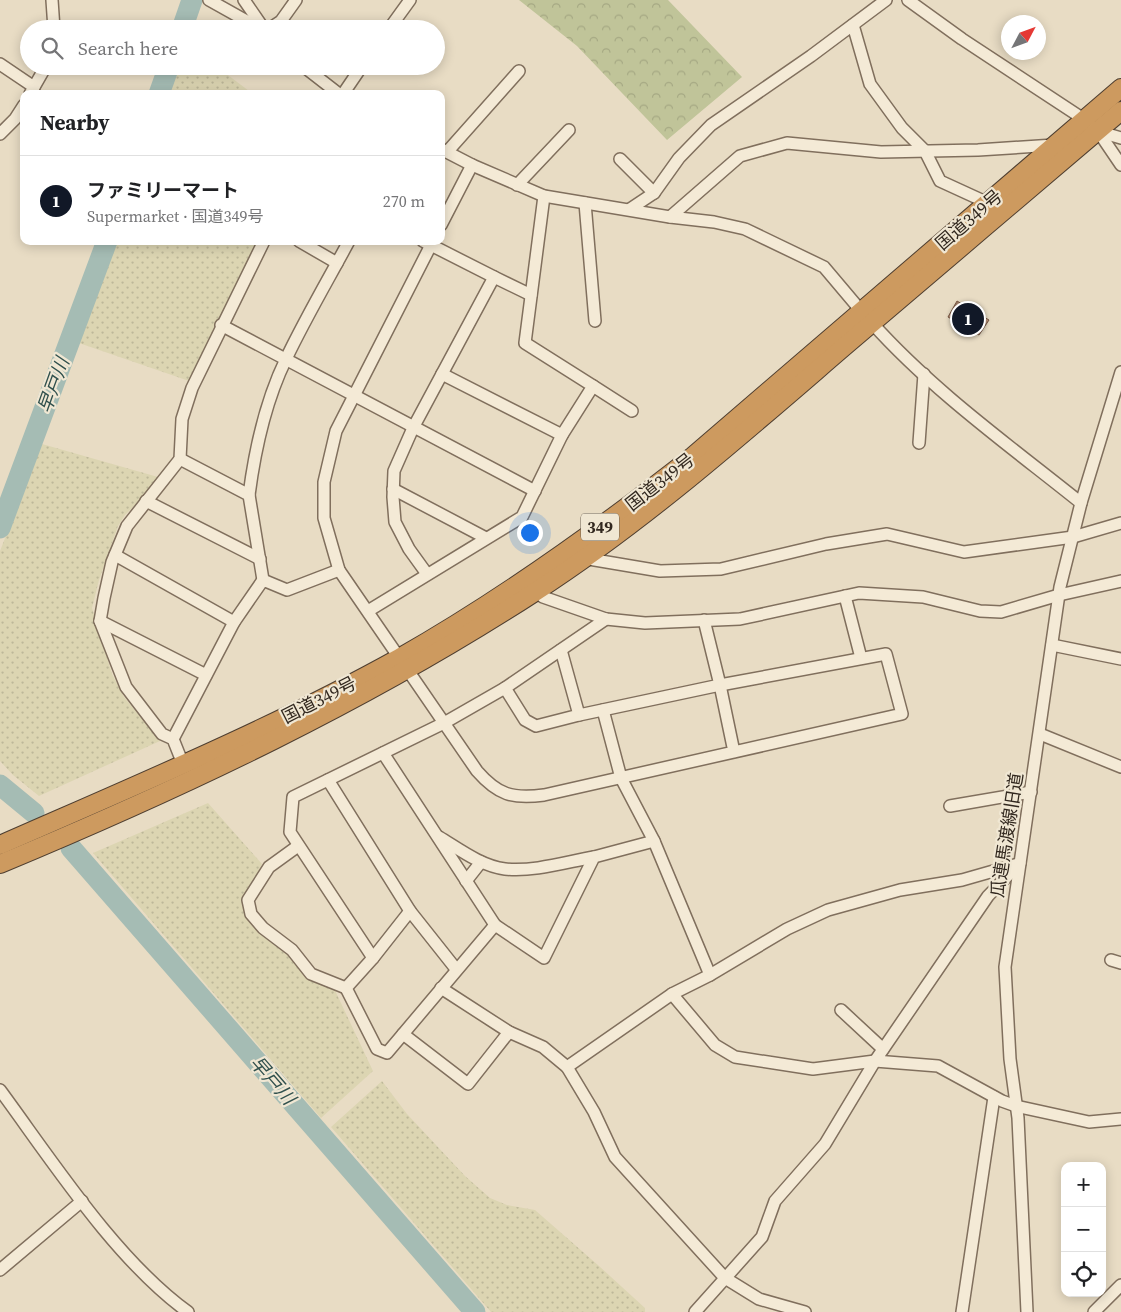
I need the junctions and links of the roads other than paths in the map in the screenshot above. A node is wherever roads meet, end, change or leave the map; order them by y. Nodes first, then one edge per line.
1 (52, 0) edge
2 (209, 0) edge
3 (244, 0) edge
4 (296, 0) edge
5 (410, 0) edge
6 (886, 0) edge
7 (908, 0) edge
8 (53, 20) edge
9 (246, 20) edge
10 (256, 20) edge
11 (281, 20) edge
12 (395, 20) edge
13 (854, 25) junction
14 (0, 64) edge
15 (519, 71) dead end
16 (41, 75) edge
17 (315, 75) edge
18 (356, 75) edge
19 (1121, 88) edge
20 (32, 90) edge
21 (334, 90) edge
22 (346, 90) edge
23 (20, 111) edge
24 (1121, 111) edge
25 (1091, 126) junction
26 (569, 130) dead end
27 (0, 134) edge
28 (1121, 138) edge
29 (1056, 145) junction
30 (445, 149) edge
31 (445, 151) edge
32 (925, 151) junction
33 (620, 159) dead end
34 (472, 165) junction
35 (1121, 165) edge
36 (517, 185) junction
37 (654, 193) junction
38 (544, 196) junction
39 (585, 203) junction
40 (988, 203) junction
41 (630, 210) junction
42 (445, 217) edge
43 (670, 217) junction
44 (262, 245) edge
45 (306, 245) edge
46 (347, 245) edge
47 (428, 245) edge
48 (433, 245) edge
49 (337, 263) junction
50 (494, 277) junction
51 (531, 295) junction
52 (867, 317) junction
53 (595, 321) dead end
54 (221, 325) junction
55 (285, 360) junction
56 (1121, 372) edge
57 (442, 374) junction
58 (924, 374) junction
59 (593, 386) junction
60 (352, 396) junction
61 (632, 410) dead end
62 (413, 428) junction
63 (562, 435) junction
64 (919, 443) dead end
65 (180, 459) junction
66 (393, 490) junction
67 (535, 491) junction
68 (249, 495) junction
69 (146, 501) junction
70 (1081, 503) junction
71 (1121, 523) edge
72 (1073, 536) junction
73 (486, 538) junction
74 (115, 555) junction
75 (583, 558) junction
76 (260, 559) junction
77 (339, 570) junction
78 (427, 574) junction
79 (264, 580) junction
80 (1121, 581) edge
81 (537, 591) junction
82 (845, 596) junction
83 (1059, 596) junction
84 (368, 611) junction
85 (606, 619) junction
86 (704, 620) junction
87 (100, 621) junction
88 (234, 622) junction
89 (1052, 645) junction
90 (561, 650) junction
91 (861, 658) junction
92 (1121, 659) edge
93 (404, 664) junction
94 (206, 676) junction
95 (720, 685) junction
96 (505, 688) junction
97 (604, 710) junction
98 (579, 715) junction
99 (444, 723) junction
100 (1040, 734) junction
101 (173, 739) junction
102 (734, 752) junction
103 (383, 753) junction
104 (183, 764) junction
105 (1121, 767) edge
106 (621, 778) junction
107 (328, 780) junction
108 (1031, 792) junction
109 (950, 806) dead end
110 (436, 835) junction
111 (654, 842) junction
112 (0, 845) edge
113 (298, 846) junction
114 (594, 857) junction
115 (481, 862) junction
116 (1020, 863) junction
117 (0, 864) edge
118 (466, 881) junction
119 (410, 911) junction
120 (494, 925) junction
121 (373, 958) junction
122 (456, 969) junction
123 (710, 975) junction
124 (346, 988) junction
125 (441, 988) junction
126 (672, 994) junction
127 (841, 1010) dead end
128 (509, 1032) junction
129 (402, 1034) junction
130 (883, 1049) junction
131 (875, 1061) junction
132 (567, 1067) junction
133 (0, 1090) edge
134 (994, 1097) junction
135 (1016, 1106) junction
136 (1121, 1119) edge
137 (82, 1201) junction
138 (0, 1270) edge
139 (725, 1278) junction
140 (1119, 1292) edge
141 (188, 1312) edge
142 (695, 1312) edge
143 (806, 1312) edge
144 (962, 1312) edge
145 (1027, 1312) edge
146 (1094, 1312) edge

1 - 8 street
2 - 9 street
3 - 10 street
4 - 11 street
5 - 12 street
6 - 13 street
7 - 25 street
13 - 32 street
13 - 37 street
14 - 20 street
15 - 30 street
16 - 20 street
17 - 21 street
18 - 22 street
19 - 25 highway, 国道349号 / 349
23 - 27 street
24 - 25 highway, 国道349号 / 349
25 - 28 street
25 - 29 highway, 国道349号 / 349
25 - 35 street
25 - 52 highway, 国道349号 / 349
26 - 36 street
29 - 32 street
29 - 40 highway, 国道349号 / 349
31 - 34 street
32 - 40 street
32 - 43 street
33 - 37 street
34 - 36 street
34 - 42 street
36 - 38 street
37 - 41 street
38 - 39 street
38 - 51 street
39 - 41 street
39 - 53 street
40 - 52 highway, 国道349号 / 349
41 - 43 street
43 - 52 street
44 - 54 street
45 - 49 street
46 - 49 street
47 - 60 street
48 - 50 street
49 - 55 street
50 - 51 street
50 - 57 street
51 - 59 street
52 - 58 street
52 - 75 highway, 国道349号 / 349
52 - 93 highway, 国道349号 / 349
54 - 55 street
54 - 65 street
55 - 60 street
55 - 68 street
56 - 70 street, 瓜連馬渡線旧道
57 - 62 street
57 - 63 street
58 - 64 street
58 - 70 street
59 - 61 street
59 - 63 street
60 - 62 street
60 - 77 street
62 - 66 street
62 - 67 street
63 - 67 street
65 - 68 street
65 - 69 street
66 - 73 street
66 - 78 street
67 - 73 street
68 - 76 street
69 - 74 street
69 - 76 street
70 - 72 street, 瓜連馬渡線旧道
71 - 72 street
72 - 75 street
72 - 83 street, 瓜連馬渡線旧道
73 - 78 street
74 - 87 street
74 - 88 street
75 - 81 highway, 国道349号 / 349
76 - 79 street
77 - 79 street
77 - 84 street
78 - 84 street
79 - 88 street
80 - 83 street
81 - 85 street
81 - 93 highway, 国道349号 / 349
82 - 83 street
82 - 86 street
82 - 91 street
83 - 89 street, 瓜連馬渡線旧道
84 - 93 street
85 - 86 street
85 - 90 street
86 - 95 street
87 - 94 street
87 - 101 street
88 - 94 street
89 - 92 street
89 - 100 street, 瓜連馬渡線旧道
90 - 96 street
90 - 98 street
91 - 95 street
91 - 102 street
93 - 99 street
93 - 104 highway, 国道349号 / 349
93 - 117 highway, 国道349号 / 349
94 - 101 street
95 - 97 street
95 - 102 street
96 - 98 street
96 - 99 street
97 - 98 street
97 - 106 street
99 - 103 street
99 - 106 street
100 - 105 street
100 - 108 street, 瓜連馬渡線旧道
101 - 104 street
102 - 106 street
103 - 107 street
103 - 110 street
104 - 112 highway, 国道349号 / 349
106 - 111 street
107 - 113 street
107 - 119 street
108 - 109 street
108 - 116 street, 瓜連馬渡線旧道
110 - 115 street
110 - 118 street
111 - 114 street
111 - 123 street
113 - 121 street
113 - 124 street
114 - 115 street
114 - 120 street
115 - 118 street
116 - 123 street
116 - 130 street
116 - 135 street, 瓜連馬渡線旧道
118 - 120 street
119 - 121 street
119 - 122 street
120 - 122 street
121 - 124 street
122 - 125 street
123 - 126 street
124 - 129 street
125 - 128 street
125 - 129 street
126 - 131 street
126 - 132 street
127 - 130 street
128 - 129 street
128 - 132 street
130 - 131 street
131 - 134 street
131 - 139 street
132 - 139 street
133 - 137 street
134 - 135 street
134 - 144 street
135 - 136 street
135 - 145 street, 瓜連馬渡線旧道
137 - 138 street
137 - 141 street
139 - 142 street
139 - 143 street
140 - 146 street

